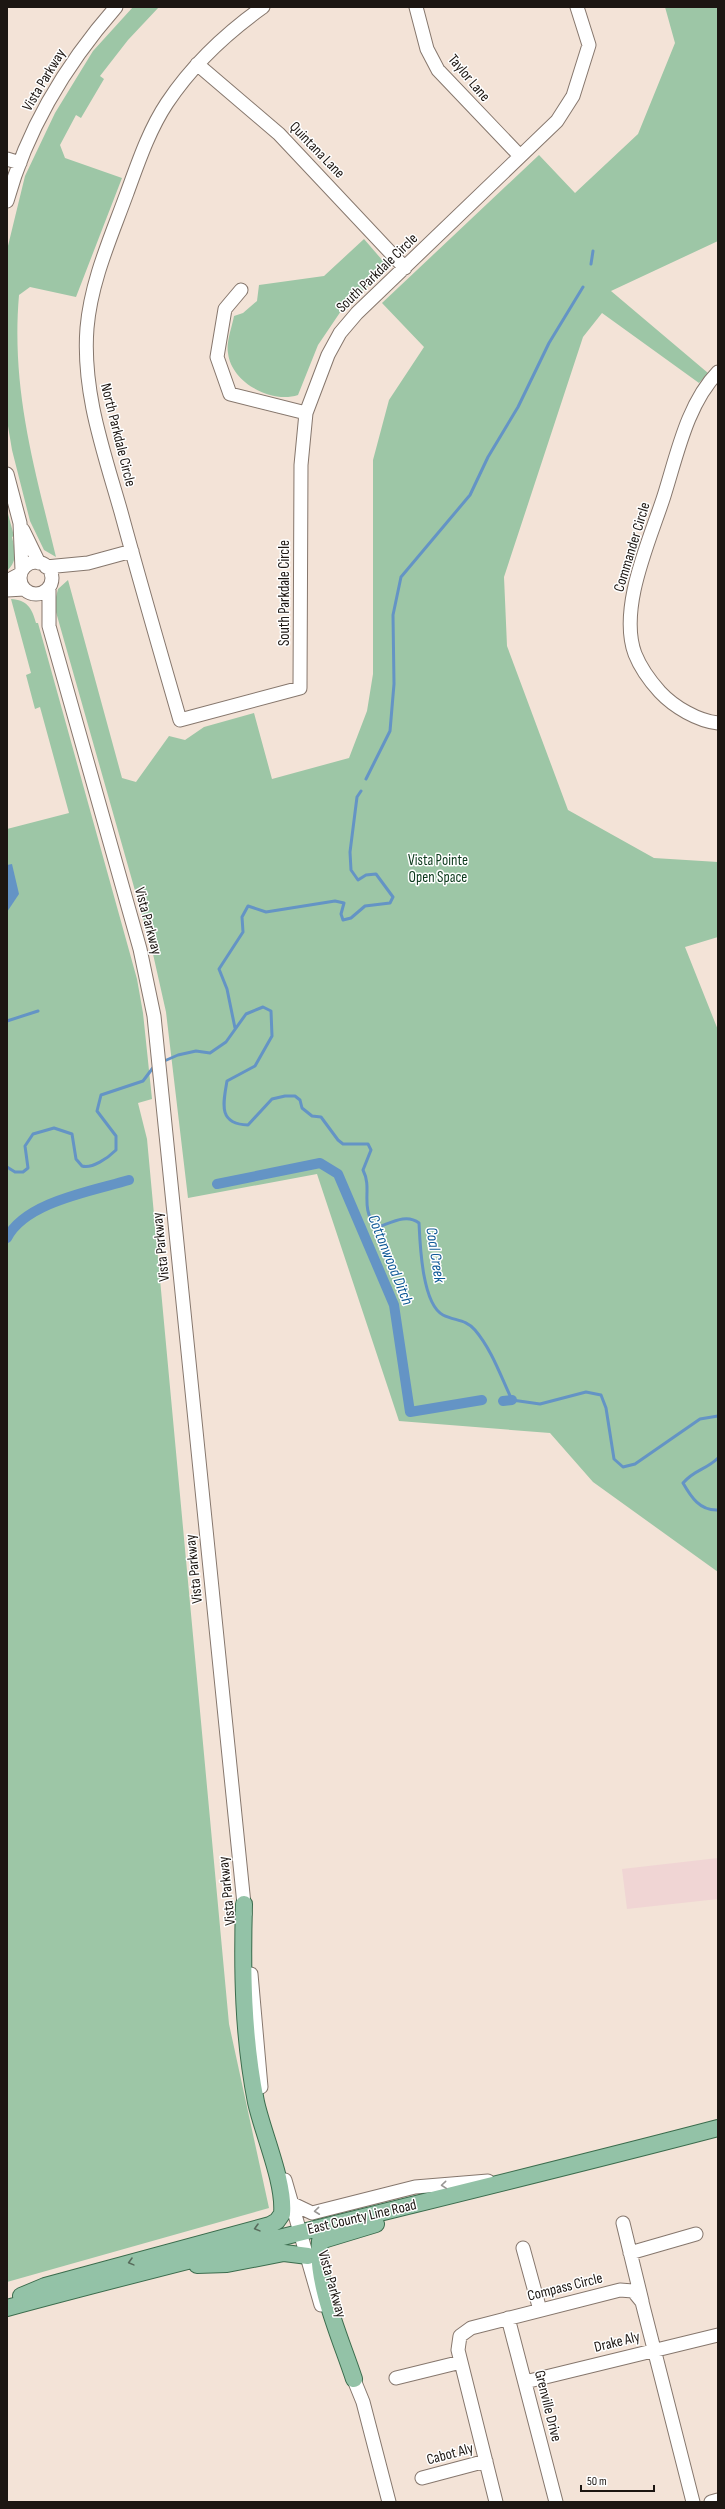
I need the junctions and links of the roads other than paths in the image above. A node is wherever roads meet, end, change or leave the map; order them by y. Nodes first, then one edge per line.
1 (116, 7) edge
2 (263, 7) edge
3 (416, 7) edge
4 (577, 7) edge
5 (197, 64) junction
6 (520, 156) junction
7 (7, 159) edge
8 (20, 163) junction
9 (7, 201) edge
10 (405, 268) junction
11 (241, 290) dead end
12 (718, 372) edge
13 (306, 413) junction
14 (7, 474) edge
15 (20, 524) junction
16 (132, 551) junction
17 (88, 563) junction
18 (43, 565) junction
19 (21, 572) junction
20 (7, 581) edge
21 (50, 584) junction
22 (7, 590) edge
23 (28, 591) junction
24 (49, 626) junction
25 (232, 706) joint
26 (718, 722) edge
27 (244, 1904) junction
28 (718, 2128) edge
29 (718, 2132) edge
30 (666, 2142) junction
31 (525, 2178) junction
32 (291, 2203) junction
33 (623, 2223) dead end
34 (300, 2232) junction
35 (696, 2234) dead end
36 (523, 2248) dead end
37 (630, 2253) junction
38 (308, 2256) junction
39 (167, 2266) junction
40 (7, 2301) edge
41 (642, 2302) junction
42 (7, 2308) edge
43 (540, 2310) junction
44 (508, 2318) junction
45 (718, 2335) edge
46 (655, 2349) junction
47 (461, 2362) junction
48 (396, 2378) dead end
49 (354, 2379) junction
50 (525, 2382) junction
51 (486, 2461) junction
52 (422, 2478) dead end
53 (718, 2500) edge
54 (389, 2502) edge
55 (496, 2502) edge
56 (556, 2502) edge
57 (693, 2502) edge
58 (711, 2502) edge

1 - 8 street, Vista Parkway
2 - 5 street, North Parkdale Circle
3 - 6 street, Taylor Lane
4 - 6 street, South Parkdale Circle
5 - 10 street, Quintana Lane
5 - 16 street, North Parkdale Circle
6 - 10 street, South Parkdale Circle
7 - 8 street
8 - 9 street, Vista Parkway
10 - 13 street, South Parkdale Circle
11 - 13 street
12 - 26 street, Commander Circle
13 - 25 street, South Parkdale Circle
14 - 15 street
15 - 18 street
15 - 19 street
16 - 17 street
16 - 25 street, North Parkdale Circle
17 - 18 street
17 - 21 street
18 - 19 street
18 - 21 street
19 - 20 street
19 - 23 street
21 - 23 street
21 - 24 street, Vista Parkway
22 - 23 street
23 - 24 street, Vista Parkway
24 - 27 street, Vista Parkway
27 - 32 street, Vista Parkway
27 -> 40 main road
28 - 30 main road, East County Line Road
29 - 30 main road
30 - 31 main road, East County Line Road
31 -> 32 street
31 - 34 main road, East County Line Road
31 - 49 main road
32 - 34 street, Vista Parkway
33 - 37 street
34 - 38 street, Vista Parkway
34 - 39 main road, East County Line Road
35 - 37 street
36 - 43 street
37 - 41 street
38 - 39 main road
38 - 49 street, Vista Parkway
39 - 42 main road, East County Line Road
41 - 43 street, Compass Circle
41 - 46 street
43 - 44 street, Compass Circle
44 - 47 street, Compass Circle
44 - 50 street, Grenville Drive
45 - 46 street, Drake Aly
46 - 50 street, Drake Aly
46 - 57 street
47 - 48 street
47 - 51 street, Compass Circle
49 - 54 street, Vista Parkway
50 - 56 street, Grenville Drive
51 - 52 street, Cabot Aly
51 - 55 street, Compass Circle
53 - 58 street

